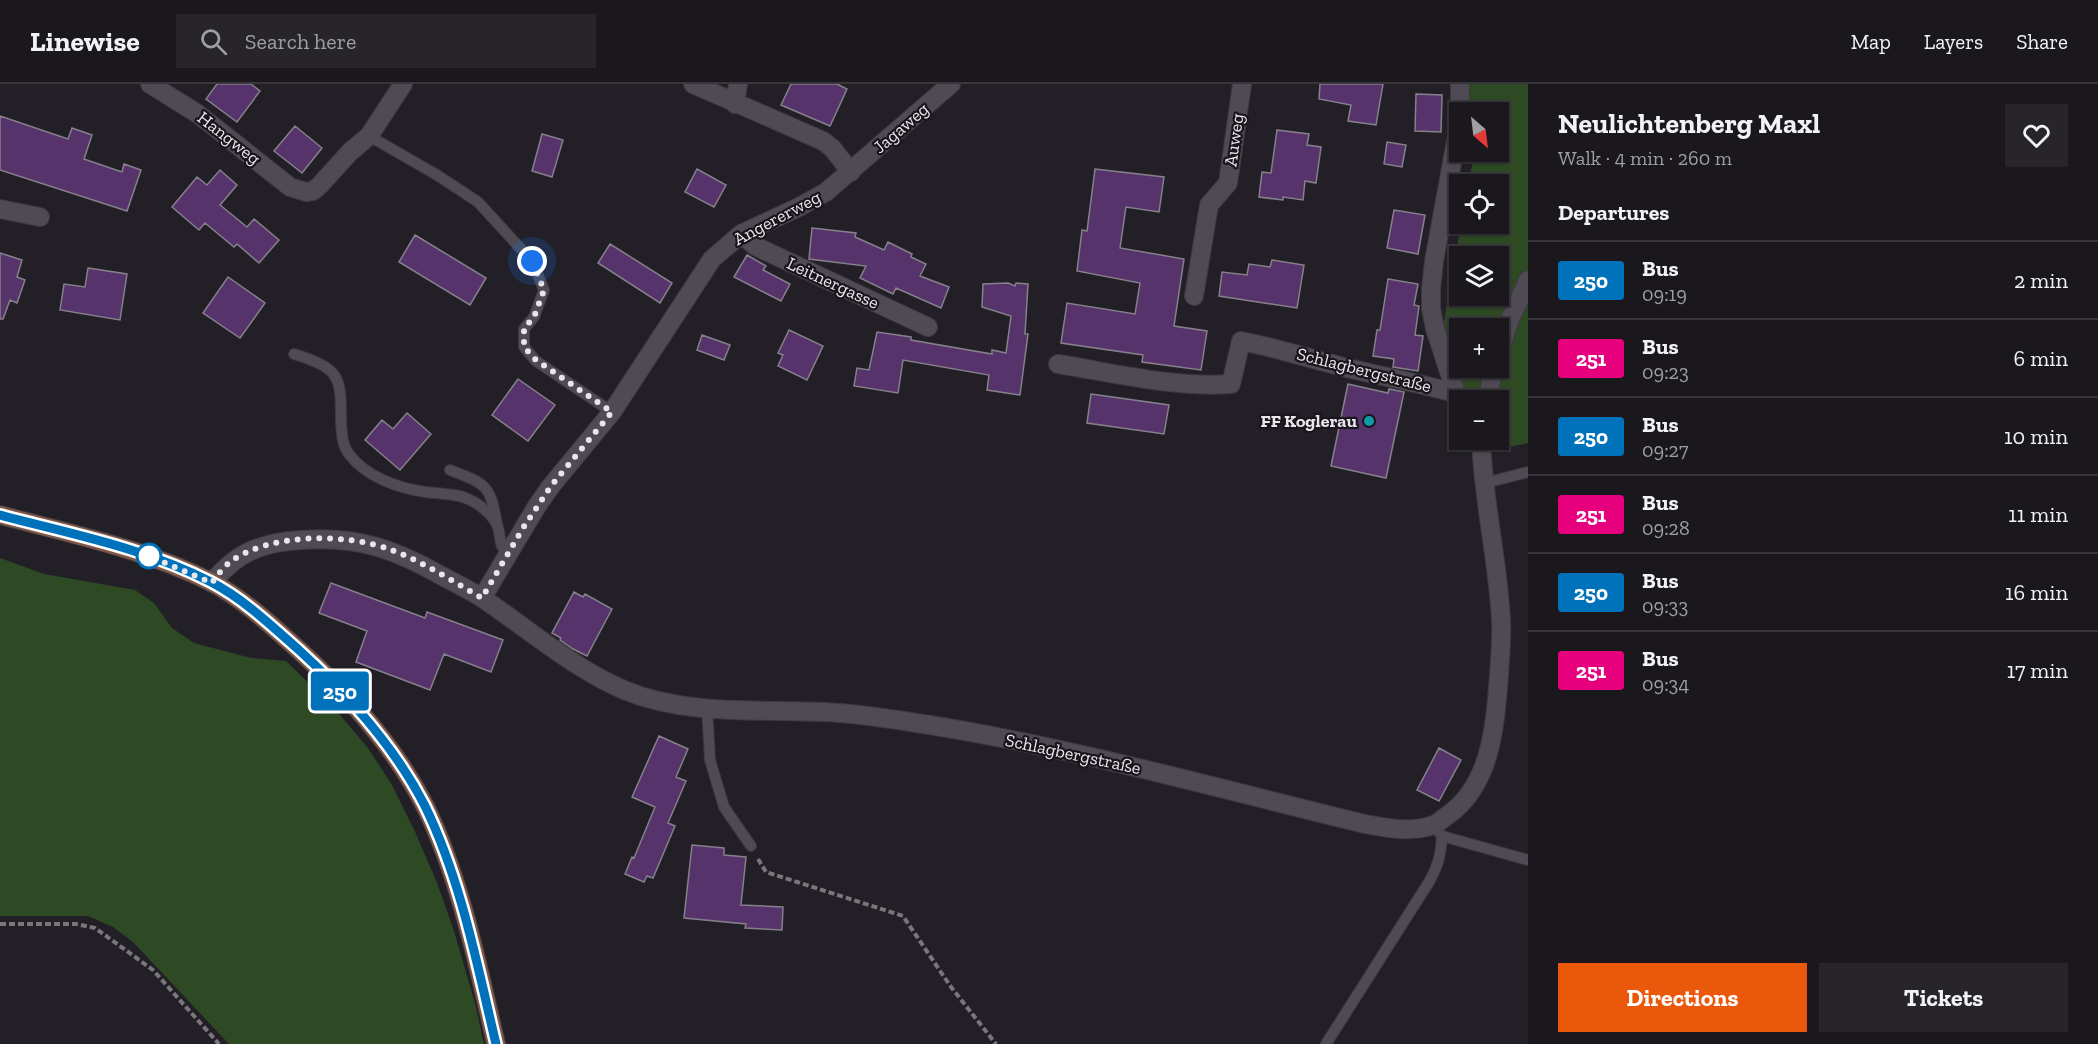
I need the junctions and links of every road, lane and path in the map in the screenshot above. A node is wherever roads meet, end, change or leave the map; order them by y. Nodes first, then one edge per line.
1 (150, 84) edge
2 (403, 84) edge
3 (693, 84) edge
4 (738, 84) edge
5 (951, 84) edge
6 (1242, 84) edge
7 (1460, 84) edge
8 (1460, 102) edge
9 (735, 104) junction
10 (369, 136) junction
11 (1452, 162) edge
12 (851, 172) junction
13 (0, 209) edge
14 (40, 217) dead end
15 (741, 234) junction
16 (1528, 280) edge
17 (1194, 296) dead end
18 (1509, 322) edge
19 (928, 327) dead end
20 (294, 354) dead end
21 (1058, 364) dead end
22 (1454, 390) edge
23 (1449, 396) edge
24 (612, 412) junction
25 (1482, 450) edge
26 (450, 470) dead end
27 (1528, 472) edge
28 (1485, 483) junction
29 (0, 514) edge
30 (497, 525) junction
31 (508, 553) junction
32 (212, 583) junction
33 (482, 598) junction
34 (707, 708) junction
35 (1438, 831) junction
36 (751, 846) joint
37 (1528, 861) edge
38 (0, 924) edge
39 (219, 1044) edge
40 (496, 1044) edge
41 (996, 1044) edge
42 (1326, 1044) edge

1 - 10 street, Hangweg
2 - 10 street
3 - 9 street
4 - 9 street
5 - 12 street, Jagaweg
6 - 17 street, Auweg
7 - 8 street
9 - 12 street
10 - 24 lane
11 - 22 street
12 - 15 street, Angererweg
13 - 14 street
15 - 19 street, Leitnergasse
15 - 24 street, Angererweg
16 - 18 street
20 - 30 lane
21 - 23 street, Schlagbergstraße
24 - 31 street, Angererweg
25 - 28 street
26 - 30 lane
27 - 28 lane
28 - 35 street
29 - 32 main road
30 - 31 lane
31 - 33 street, Angererweg
32 - 33 street, Schlagbergstraße
32 - 40 main road
33 - 34 street, Schlagbergstraße
34 - 35 street, Schlagbergstraße
34 - 36 lane
35 - 37 lane, Schlagbergstraße
35 - 42 lane
36 - 41 path
38 - 39 path

